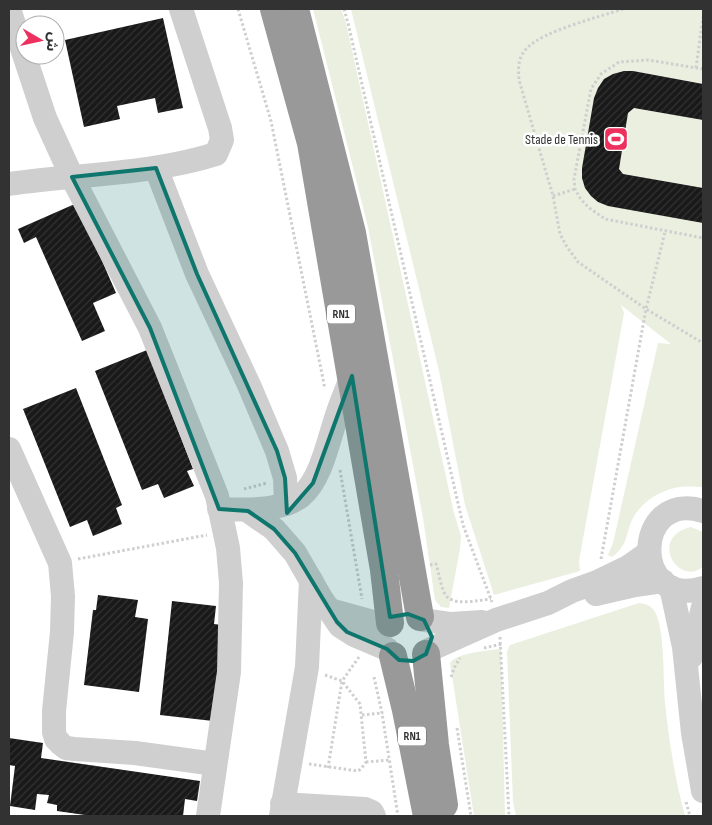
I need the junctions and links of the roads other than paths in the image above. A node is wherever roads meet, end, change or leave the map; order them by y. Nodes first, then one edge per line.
1 (9, 9) edge
2 (181, 9) edge
3 (274, 9) edge
4 (295, 9) edge
5 (156, 168) junction
6 (72, 177) junction
7 (9, 184) edge
8 (352, 376) junction
9 (9, 449) edge
10 (286, 504) junction
11 (248, 511) junction
12 (703, 511) edge
13 (220, 512) junction
14 (648, 553) junction
15 (311, 580) junction
16 (667, 584) junction
17 (703, 588) edge
18 (548, 603) junction
19 (703, 607) edge
20 (494, 610) junction
21 (422, 618) junction
22 (382, 647) junction
23 (427, 652) junction
24 (687, 673) junction
25 (216, 764) junction
26 (695, 796) edge
27 (281, 810) edge
28 (208, 816) edge
29 (374, 816) edge
30 (427, 816) edge
31 (446, 816) edge

1 - 6 street
2 - 5 street
3 - 8 highway, RN1
4 - 21 highway, RN1
5 - 6 street
5 - 10 street
6 - 7 street
6 - 13 street
8 - 10 street
8 - 22 highway, RN1
9 - 25 street
10 - 11 street
11 - 13 street
11 - 15 street
12 - 14 street
13 - 25 street
14 - 16 street
14 - 18 street
15 - 22 street
15 - 27 street
16 - 17 street
16 - 18 street
16 - 24 street
18 - 20 street
19 - 24 street
20 - 21 street
20 - 23 street
21 - 22 highway
21 - 23 highway, RN1
22 - 23 highway
22 - 30 highway, RN1
23 - 31 highway, RN1
24 - 26 street
25 - 28 street
27 - 29 street

